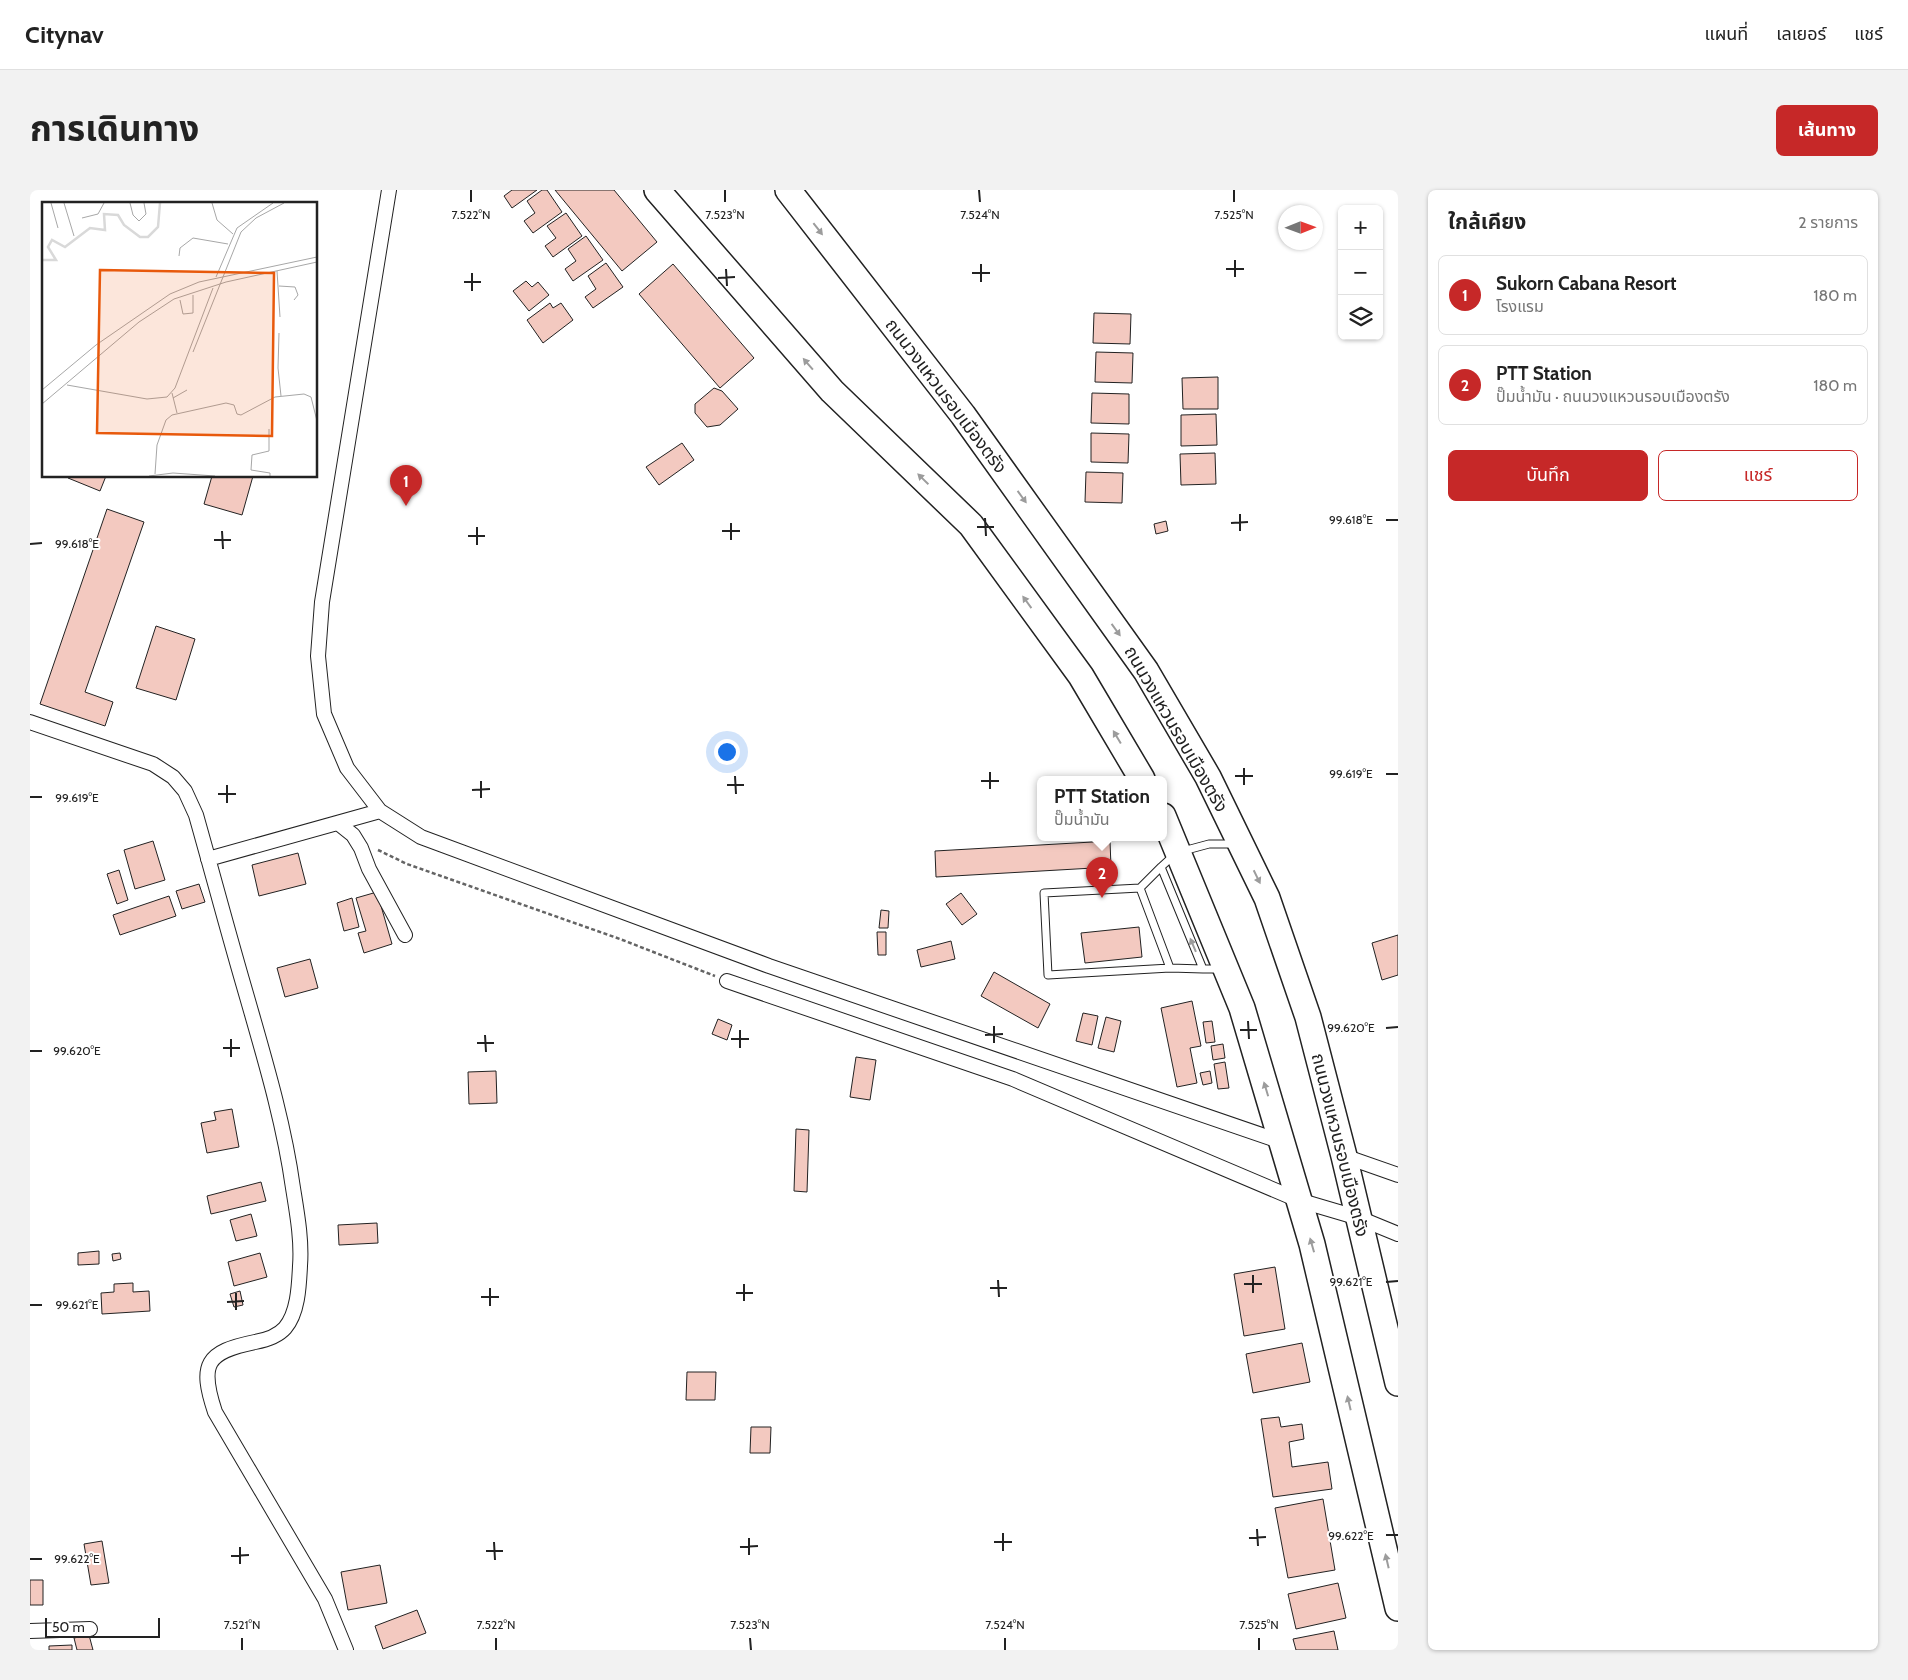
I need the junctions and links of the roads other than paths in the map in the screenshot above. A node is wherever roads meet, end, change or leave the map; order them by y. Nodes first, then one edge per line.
1 (389, 190) edge
2 (657, 190) edge
3 (788, 190) edge
4 (30, 722) edge
5 (1140, 776) edge
6 (380, 811) junction
7 (338, 822) junction
8 (1167, 841) edge
9 (1241, 845) junction
10 (208, 859) junction
11 (1170, 859) junction
12 (1140, 888) junction
13 (405, 935) dead end
14 (1170, 968) junction
15 (1215, 969) junction
16 (727, 981) road end
17 (1282, 1142) junction
18 (1344, 1156) junction
19 (1398, 1175) edge
20 (1298, 1200) junction
21 (1359, 1218) junction
22 (1398, 1234) edge
23 (1398, 1383) edge
24 (1398, 1608) edge
25 (90, 1629) dead end
26 (30, 1631) edge
27 (346, 1650) edge

1 - 6 street
5 -> 2 highway
3 -> 9 highway, ถนนวงแหวนรอบเมืองตรัง
4 - 10 street
6 - 7 street
6 - 17 street
7 - 10 street
7 - 13 street
8 - 11 highway
9 - 11 lane
9 -> 18 highway, ถนนวงแหวนรอบเมืองตรัง
10 - 27 street
11 - 12 lane
15 -> 11 highway
12 - 14 lane
12 - 14 lane
14 - 15 lane
17 -> 15 highway
16 - 20 street
17 - 20 highway
18 - 19 street
18 - 21 highway, ถนนวงแหวนรอบเมืองตรัง
20 - 21 street
24 -> 20 highway
21 - 22 street
21 - 23 highway, ถนนวงแหวนรอบเมืองตรัง
25 - 26 street

